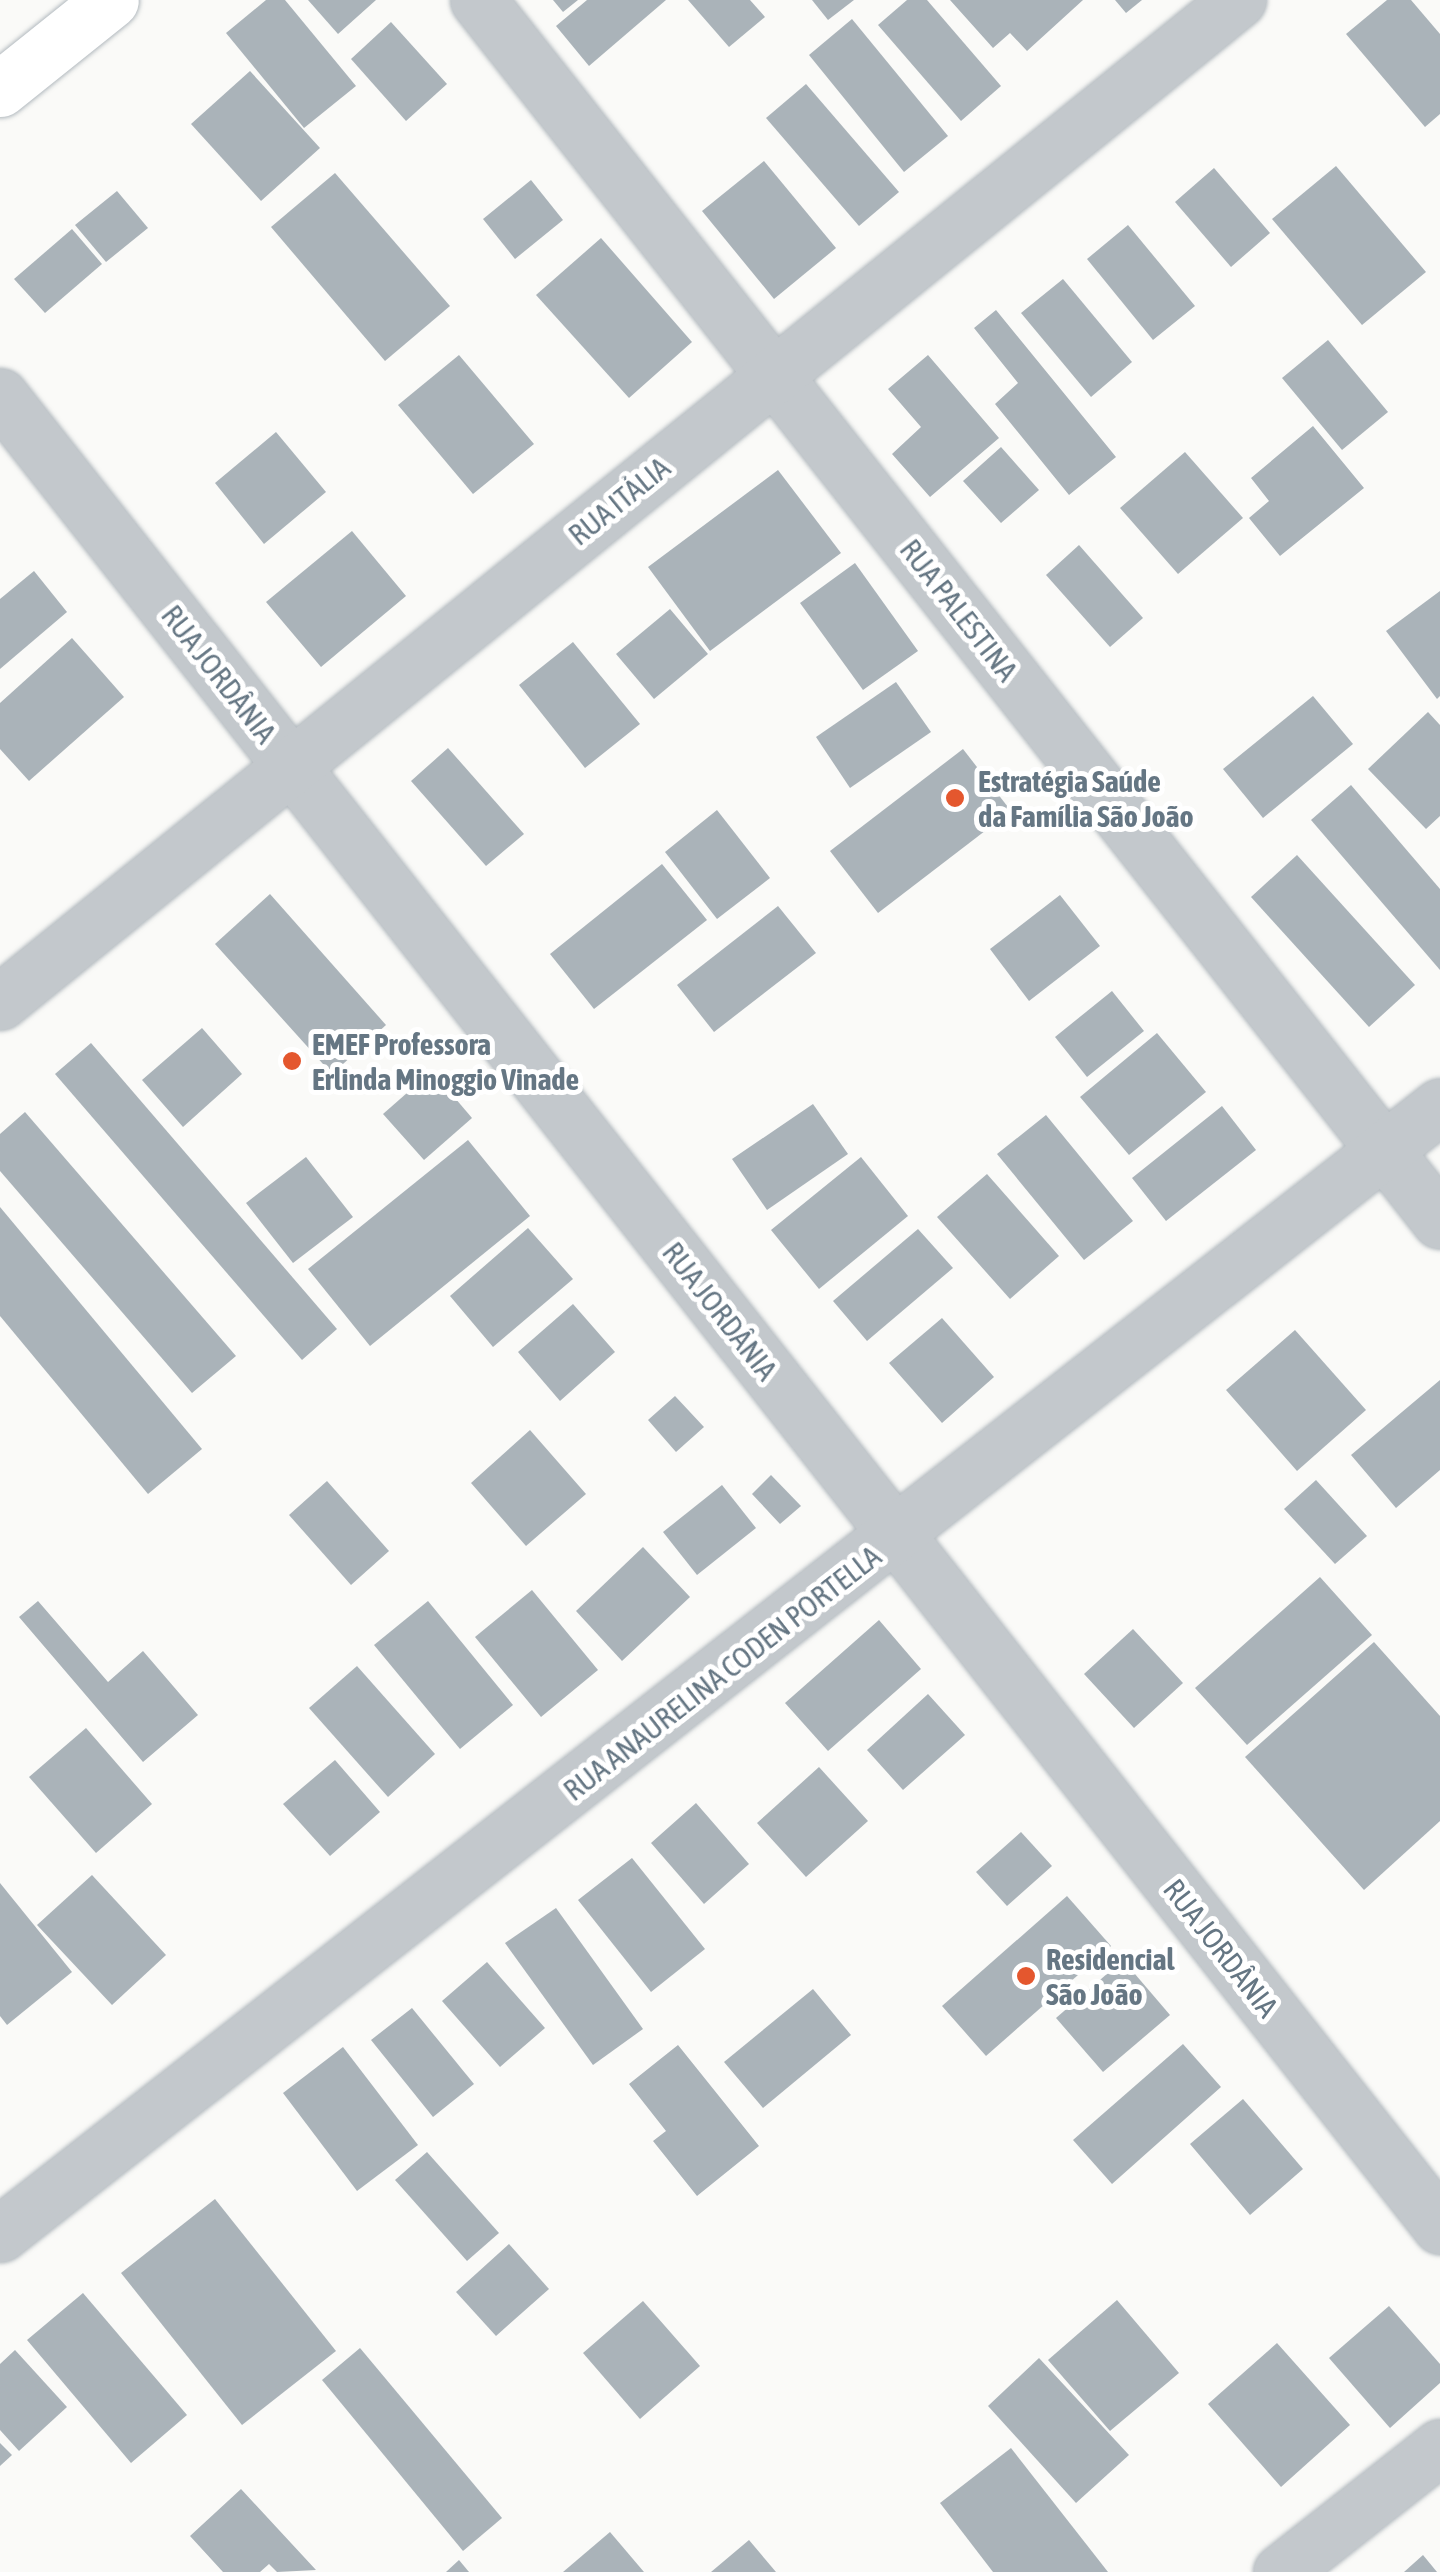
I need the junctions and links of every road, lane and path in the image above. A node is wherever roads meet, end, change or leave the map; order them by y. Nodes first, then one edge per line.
1 (110, 0) edge
2 (478, 0) edge
3 (1238, 0) edge
4 (0, 88) edge
5 (774, 376) junction
6 (0, 396) edge
7 (291, 766) junction
8 (0, 1002) edge
9 (1440, 1106) edge
10 (1384, 1150) junction
11 (1440, 1222) edge
12 (898, 1537) junction
13 (1440, 2226) edge
14 (0, 2234) edge
15 (1440, 2447) edge
16 (1282, 2572) edge

1 - 4 street
2 - 5 street, RUA PALESTINA
3 - 5 street, RUA ITÁLIA
5 - 7 street, RUA ITÁLIA
5 - 10 street, RUA PALESTINA
6 - 7 street, RUA JORDÂNIA
7 - 8 street, RUA ITÁLIA
7 - 12 street, RUA JORDÂNIA
9 - 10 street, RUA ANAURELINA CODEN PORTELLA
10 - 11 street, RUA PALESTINA
10 - 12 street, RUA ANAURELINA CODEN PORTELLA
12 - 13 street, RUA JORDÂNIA
12 - 14 street, RUA ANAURELINA CODEN PORTELLA
15 - 16 street

